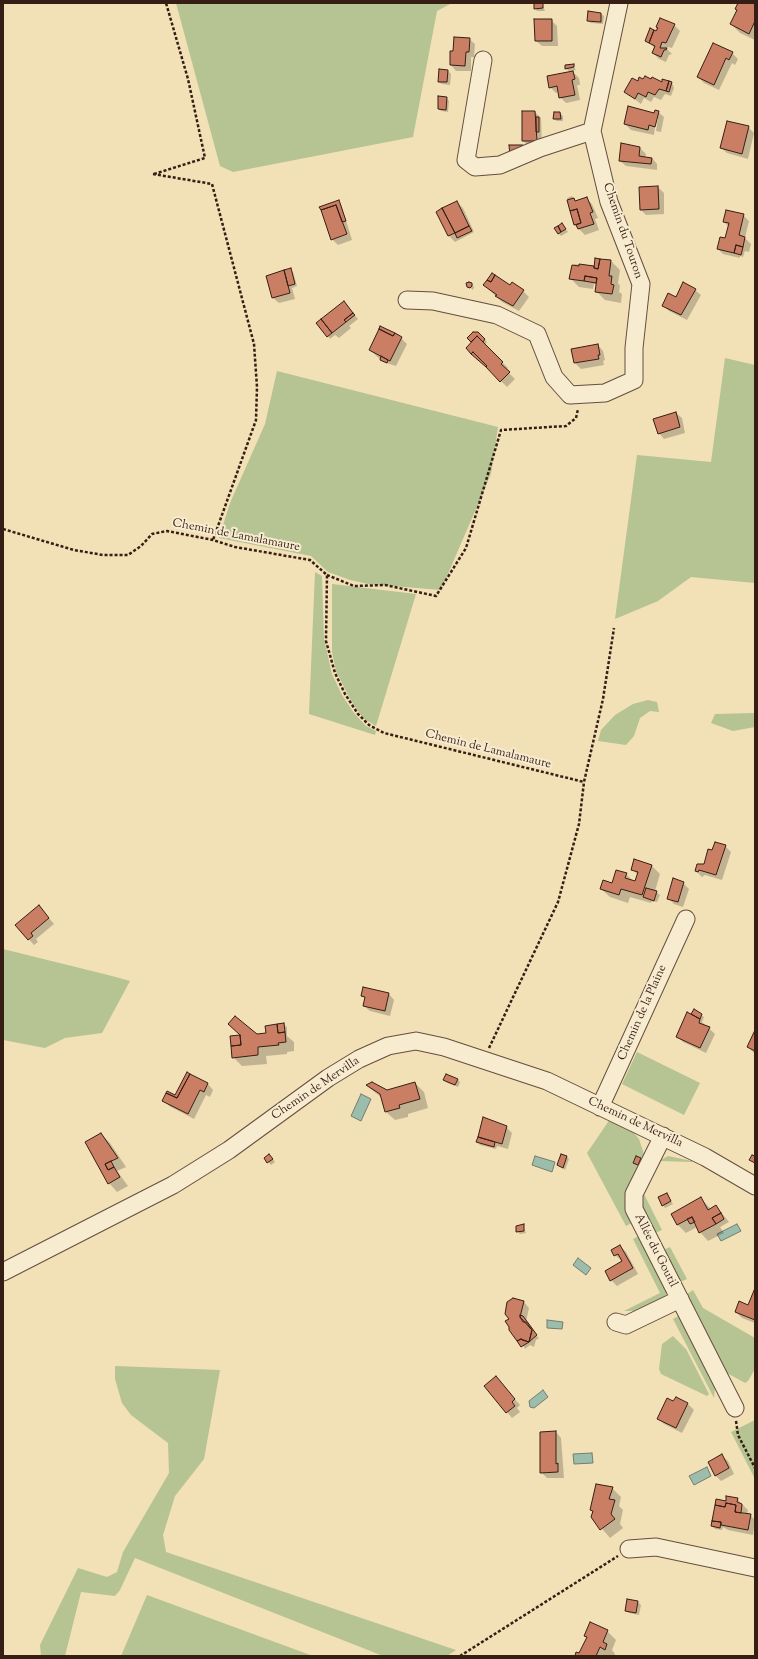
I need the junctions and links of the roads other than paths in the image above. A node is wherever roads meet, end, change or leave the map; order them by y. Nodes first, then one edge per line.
1 (619, 3) edge
2 (483, 60) dead end
3 (592, 131) junction
4 (406, 300) dead end
5 (686, 919) dead end
6 (600, 1107) junction
7 (663, 1136) junction
8 (755, 1186) edge
9 (3, 1272) edge
10 (680, 1299) junction
11 (616, 1322) dead end
12 (735, 1408) road end
13 (629, 1549) road end
14 (755, 1568) edge

1 - 3 street, Chemin du Touron
2 - 3 street
3 - 4 street, Chemin du Touron
5 - 6 street, Chemin de la Plaine
6 - 7 street, Chemin de Mervilla
6 - 9 street, Chemin de Mervilla
7 - 8 street, Chemin de Mervilla
7 - 10 street, Allée du Goutil
10 - 11 street, Allée du Goutil
10 - 12 street, Allée du Goutil
13 - 14 street

